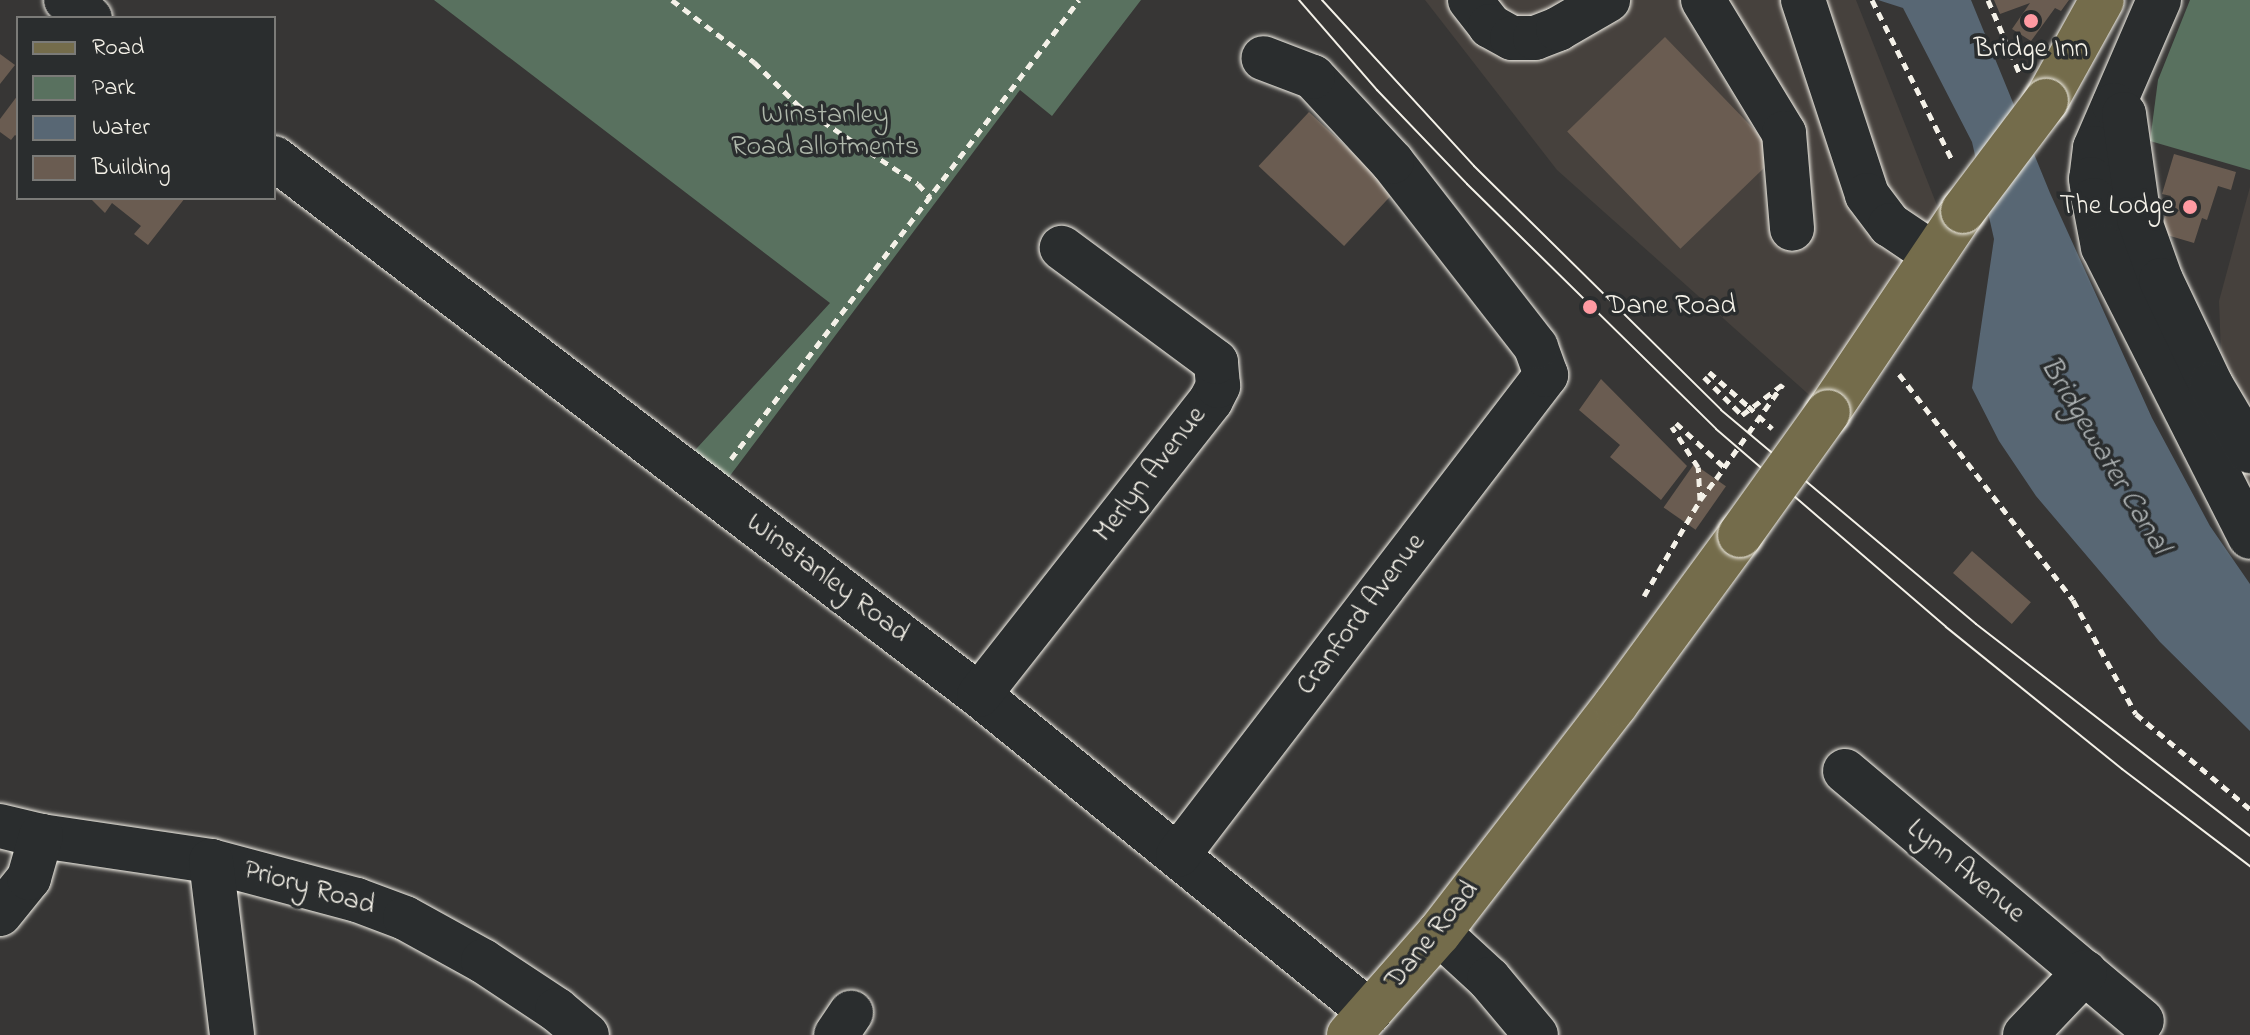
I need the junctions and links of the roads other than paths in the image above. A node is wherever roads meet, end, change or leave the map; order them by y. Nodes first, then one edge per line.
1 (66, 0) edge
2 (1470, 0) edge
3 (1608, 0) edge
4 (1703, 0) edge
5 (1803, 0) edge
6 (2102, 0) edge
7 (2159, 0) edge
8 (87, 16) edge
9 (1263, 58) dead end
10 (2114, 105) junction
11 (276, 160) edge
12 (1792, 229) dead end
13 (1062, 248) dead end
14 (1933, 254) junction
15 (2250, 451) edge
16 (2250, 536) edge
17 (979, 695) junction
18 (1845, 771) dead end
19 (20, 831) edge
20 (1178, 855) junction
21 (211, 861) junction
22 (0, 914) edge
23 (1439, 933) junction
24 (2085, 972) junction
25 (2142, 1021) dead end
26 (1360, 1024) edge
27 (232, 1035) edge
28 (587, 1035) edge
29 (1536, 1035) edge
30 (2025, 1035) edge

1 - 8 street
2 - 3 street
4 - 12 street
5 - 14 street
6 - 14 main road, Dane Road, bridge
7 - 10 street
9 - 20 street, Cranford Avenue
10 - 15 street
10 - 16 street
11 - 17 street, Winstanley Road
13 - 17 street, Merlyn Avenue
14 - 23 main road, Dane Road, bridge
17 - 20 street, Winstanley Road
18 - 24 street, Lynn Avenue
19 - 21 street, Priory Road
19 - 22 street
20 - 26 street, Winstanley Road
21 - 27 street
21 - 28 street, Priory Road
23 - 26 main road, Dane Road
23 - 29 street
24 - 25 street, Lynn Avenue
24 - 30 street

